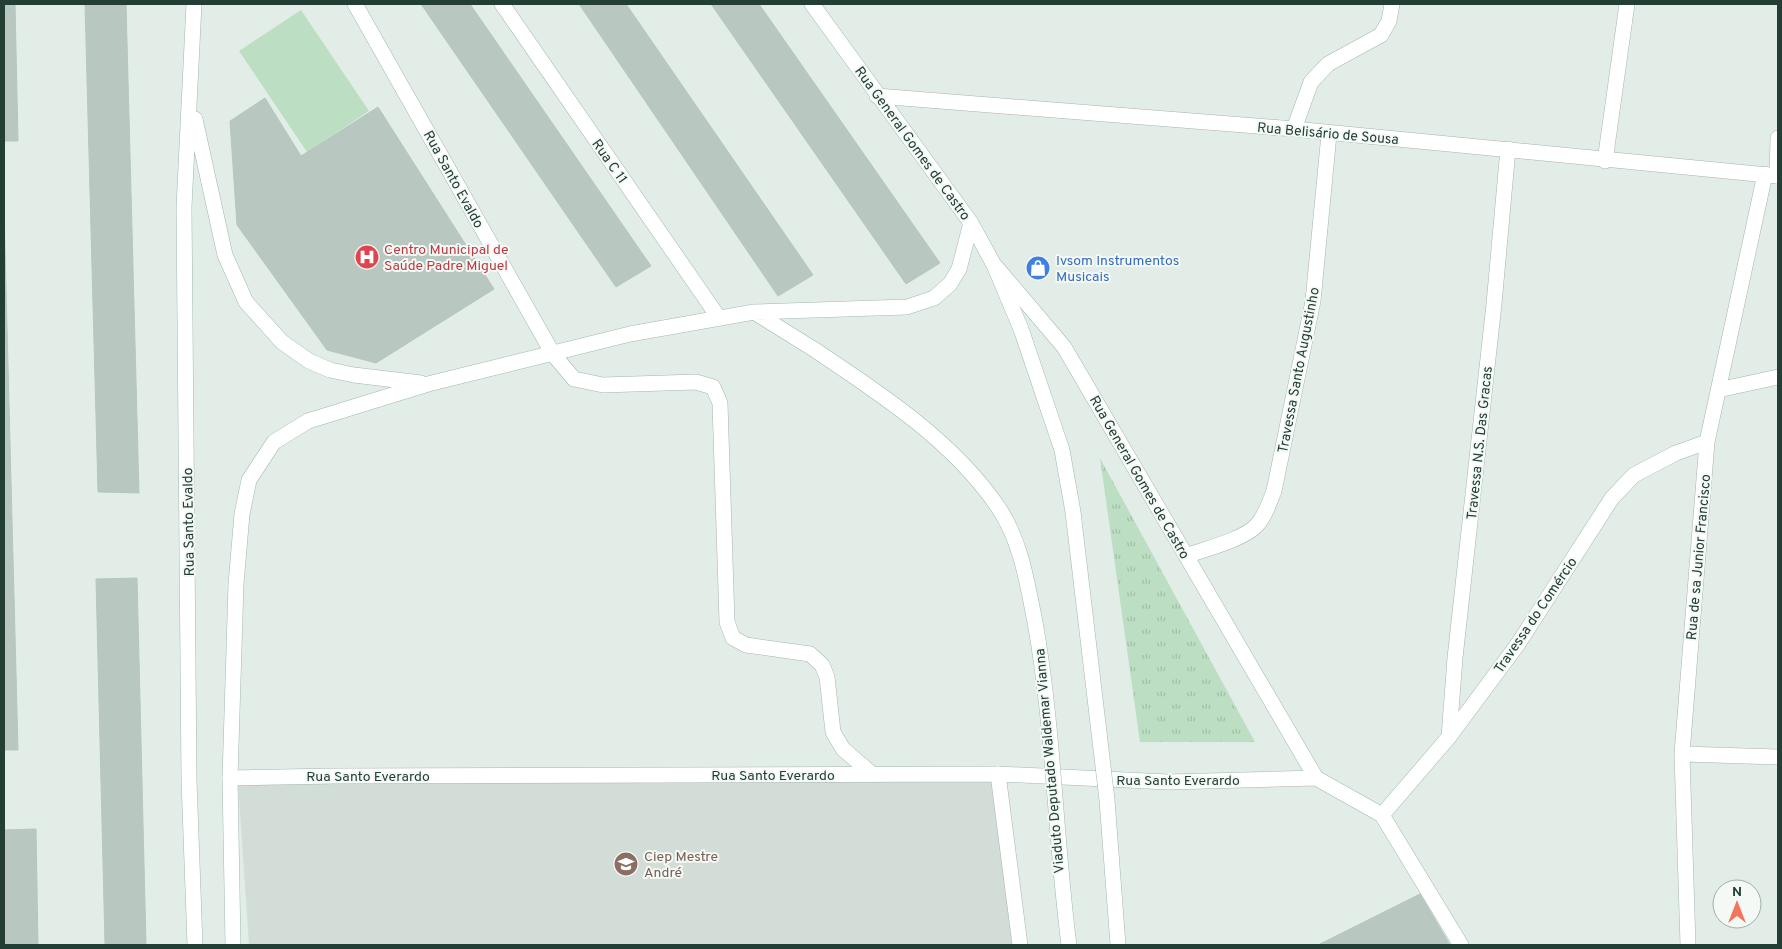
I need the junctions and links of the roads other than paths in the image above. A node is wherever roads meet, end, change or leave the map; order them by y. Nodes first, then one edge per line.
1 (194, 4) edge
2 (355, 4) edge
3 (502, 4) edge
4 (812, 4) edge
5 (1392, 4) edge
6 (1627, 4) edge
7 (877, 96) junction
8 (191, 98) junction
9 (1294, 129) junction
10 (1329, 134) junction
11 (1778, 138) edge
12 (1508, 149) junction
13 (1605, 161) junction
14 (1773, 175) edge
15 (971, 223) junction
16 (994, 265) junction
17 (754, 312) junction
18 (719, 318) junction
19 (554, 354) junction
20 (1778, 377) edge
21 (428, 384) junction
22 (1718, 390) junction
23 (1707, 442) junction
24 (1186, 556) junction
25 (1449, 737) junction
26 (1682, 754) junction
27 (1778, 757) edge
28 (872, 774) junction
29 (998, 774) junction
30 (230, 778) junction
31 (1316, 778) junction
32 (1382, 815) junction
33 (195, 945) edge
34 (233, 945) edge
35 (1020, 945) edge
36 (1069, 945) edge
37 (1118, 945) edge
38 (1461, 945) edge
39 (1688, 945) edge

1 - 8 street, Rua Santo Evaldo
2 - 19 street, Rua Santo Evaldo
3 - 18 street, Rua C 11
4 - 7 street, Rua General Gomes de Castro
5 - 9 street
6 - 13 street
7 - 9 street, Rua Belisário de Sousa
7 - 15 street, Rua General Gomes de Castro
8 - 21 street, Rua Santo Evaldo
8 - 33 street, Rua Santo Evaldo
9 - 10 street, Rua Belisário de Sousa
10 - 12 street, Rua Belisário de Sousa
10 - 24 street, Travessa Santo Augustinho
11 - 14 street, Rua de sa Junior Francisco
12 - 13 street, Rua Belisário de Sousa
12 - 25 street, Travessa N.S. Das Gracas
13 - 14 street, Rua Belisário de Sousa
14 - 22 street, Rua de sa Junior Francisco
15 - 16 street, Rua General Gomes de Castro
15 - 17 street, Rua Santo Evaldo
16 - 24 street, Rua General Gomes de Castro
16 - 37 street, bridge
17 - 18 street, Rua Santo Evaldo
17 - 36 street, Viaduto Deputado Waldemar Vianna, bridge
18 - 19 street, Rua Santo Evaldo
19 - 21 street, Rua Santo Evaldo
19 - 28 street
20 - 22 street
21 - 30 street, Rua Santo Evaldo
22 - 23 street, Rua de sa Junior Francisco
23 - 25 street, Travessa do Comércio
23 - 26 street, Rua de sa Junior Francisco
24 - 31 street, Rua General Gomes de Castro
25 - 32 street, Travessa do Comércio
26 - 27 street
26 - 39 street, Rua de sa Junior Francisco
28 - 29 street, Rua Santo Everardo
28 - 30 street, Rua Santo Everardo
29 - 31 street, Rua Santo Everardo
29 - 35 street
30 - 34 street, Rua Santo Evaldo
31 - 32 street
32 - 38 street

